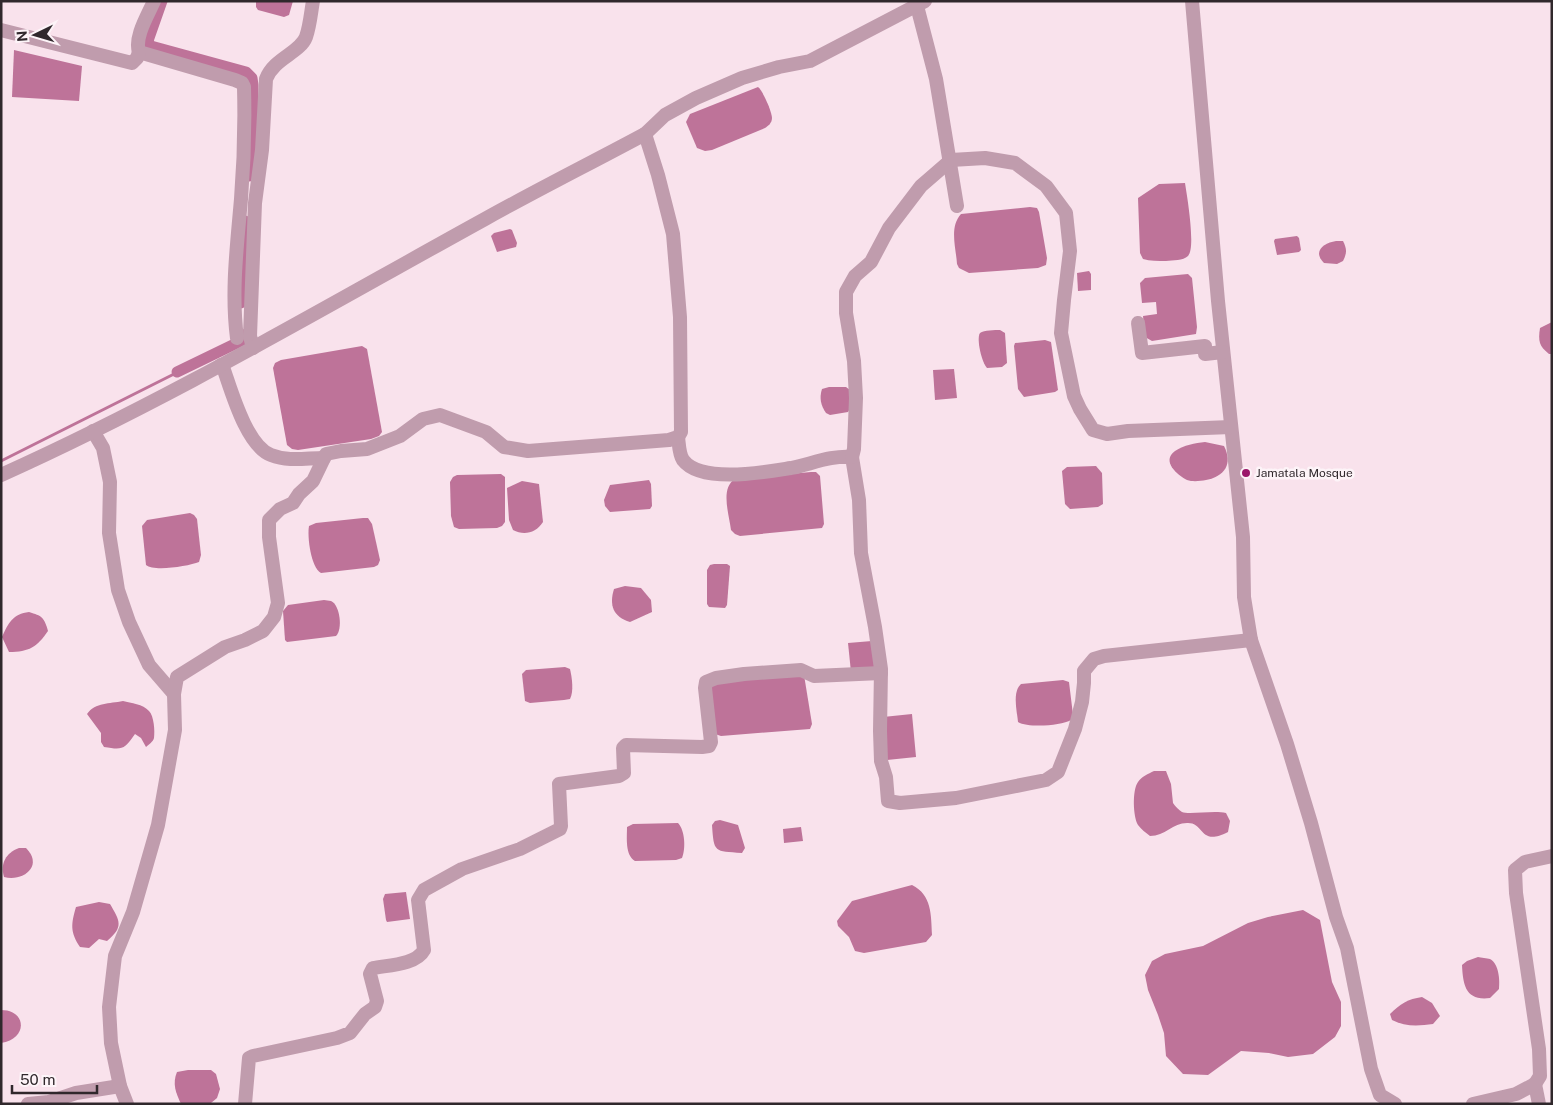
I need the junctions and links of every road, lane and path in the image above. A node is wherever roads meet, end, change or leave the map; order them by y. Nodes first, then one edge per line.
1 (154, 1) edge
2 (313, 1) edge
3 (1192, 1) edge
4 (921, 3) edge
5 (1, 30) edge
6 (139, 52) junction
7 (645, 134) junction
8 (950, 160) junction
9 (957, 206) dead end
10 (1138, 323) dead end
11 (237, 338) dead end
12 (253, 348) junction
13 (1223, 352) junction
14 (221, 365) junction
15 (1231, 427) junction
16 (93, 431) junction
17 (678, 437) junction
18 (852, 457) junction
19 (324, 458) junction
20 (1, 475) edge
21 (1251, 640) junction
22 (881, 673) junction
23 (174, 694) junction
24 (1552, 856) edge
25 (1535, 1084) junction
26 (120, 1086) junction
27 (79, 1098) edge
28 (28, 1104) edge
29 (127, 1104) edge
30 (245, 1104) edge
31 (1395, 1104) edge
32 (1473, 1104) edge
33 (1539, 1104) edge

1 - 6 street
2 - 12 street
3 - 13 street
4 - 7 street
4 - 8 street
5 - 6 street
6 - 11 street
7 - 12 street
7 - 17 street
8 - 9 street
8 - 15 street
8 - 18 street
10 - 13 street
12 - 14 street
13 - 15 street
14 - 16 street
14 - 19 street
15 - 21 street
16 - 20 street
16 - 23 street
17 - 18 street
17 - 19 street
18 - 22 street
19 - 23 street
21 - 22 street
21 - 31 street
22 - 30 street
23 - 26 street
24 - 25 street
25 - 32 street
25 - 33 street
26 - 27 street
26 - 29 street
27 - 28 street

